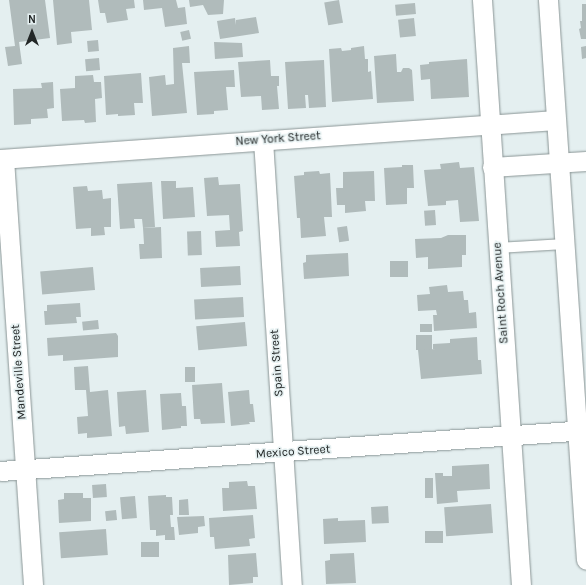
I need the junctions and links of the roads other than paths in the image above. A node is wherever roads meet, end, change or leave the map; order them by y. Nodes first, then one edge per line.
1 (482, 0) edge
2 (548, 0) edge
3 (556, 120) junction
4 (490, 125) junction
5 (263, 140) junction
6 (2, 159) edge
7 (586, 161) edge
8 (558, 163) junction
9 (492, 167) junction
10 (564, 244) junction
11 (498, 248) junction
12 (581, 431) edge
13 (510, 436) junction
14 (283, 453) junction
15 (26, 469) junction
16 (0, 471) edge
17 (586, 560) edge
18 (34, 585) edge
19 (292, 585) edge
20 (521, 585) edge

1 - 4 street, Saint Roch Avenue
2 - 3 street
3 - 4 street, New York Street
3 - 8 street
4 - 5 street, New York Street
4 - 9 street, Saint Roch Avenue
5 - 6 street, New York Street
5 - 14 street, Spain Street
6 - 15 street, Mandeville Street
7 - 8 street
8 - 9 street
8 - 10 street
9 - 11 street, Saint Roch Avenue
10 - 11 lane
10 - 12 street
11 - 13 street, Saint Roch Avenue
12 - 13 street, Mexico Street
12 - 17 street
13 - 14 street, Mexico Street
13 - 20 street, Saint Roch Avenue
14 - 15 street, Mexico Street
14 - 19 street, Spain Street
15 - 16 street, Mexico Street
15 - 18 street, Mandeville Street

